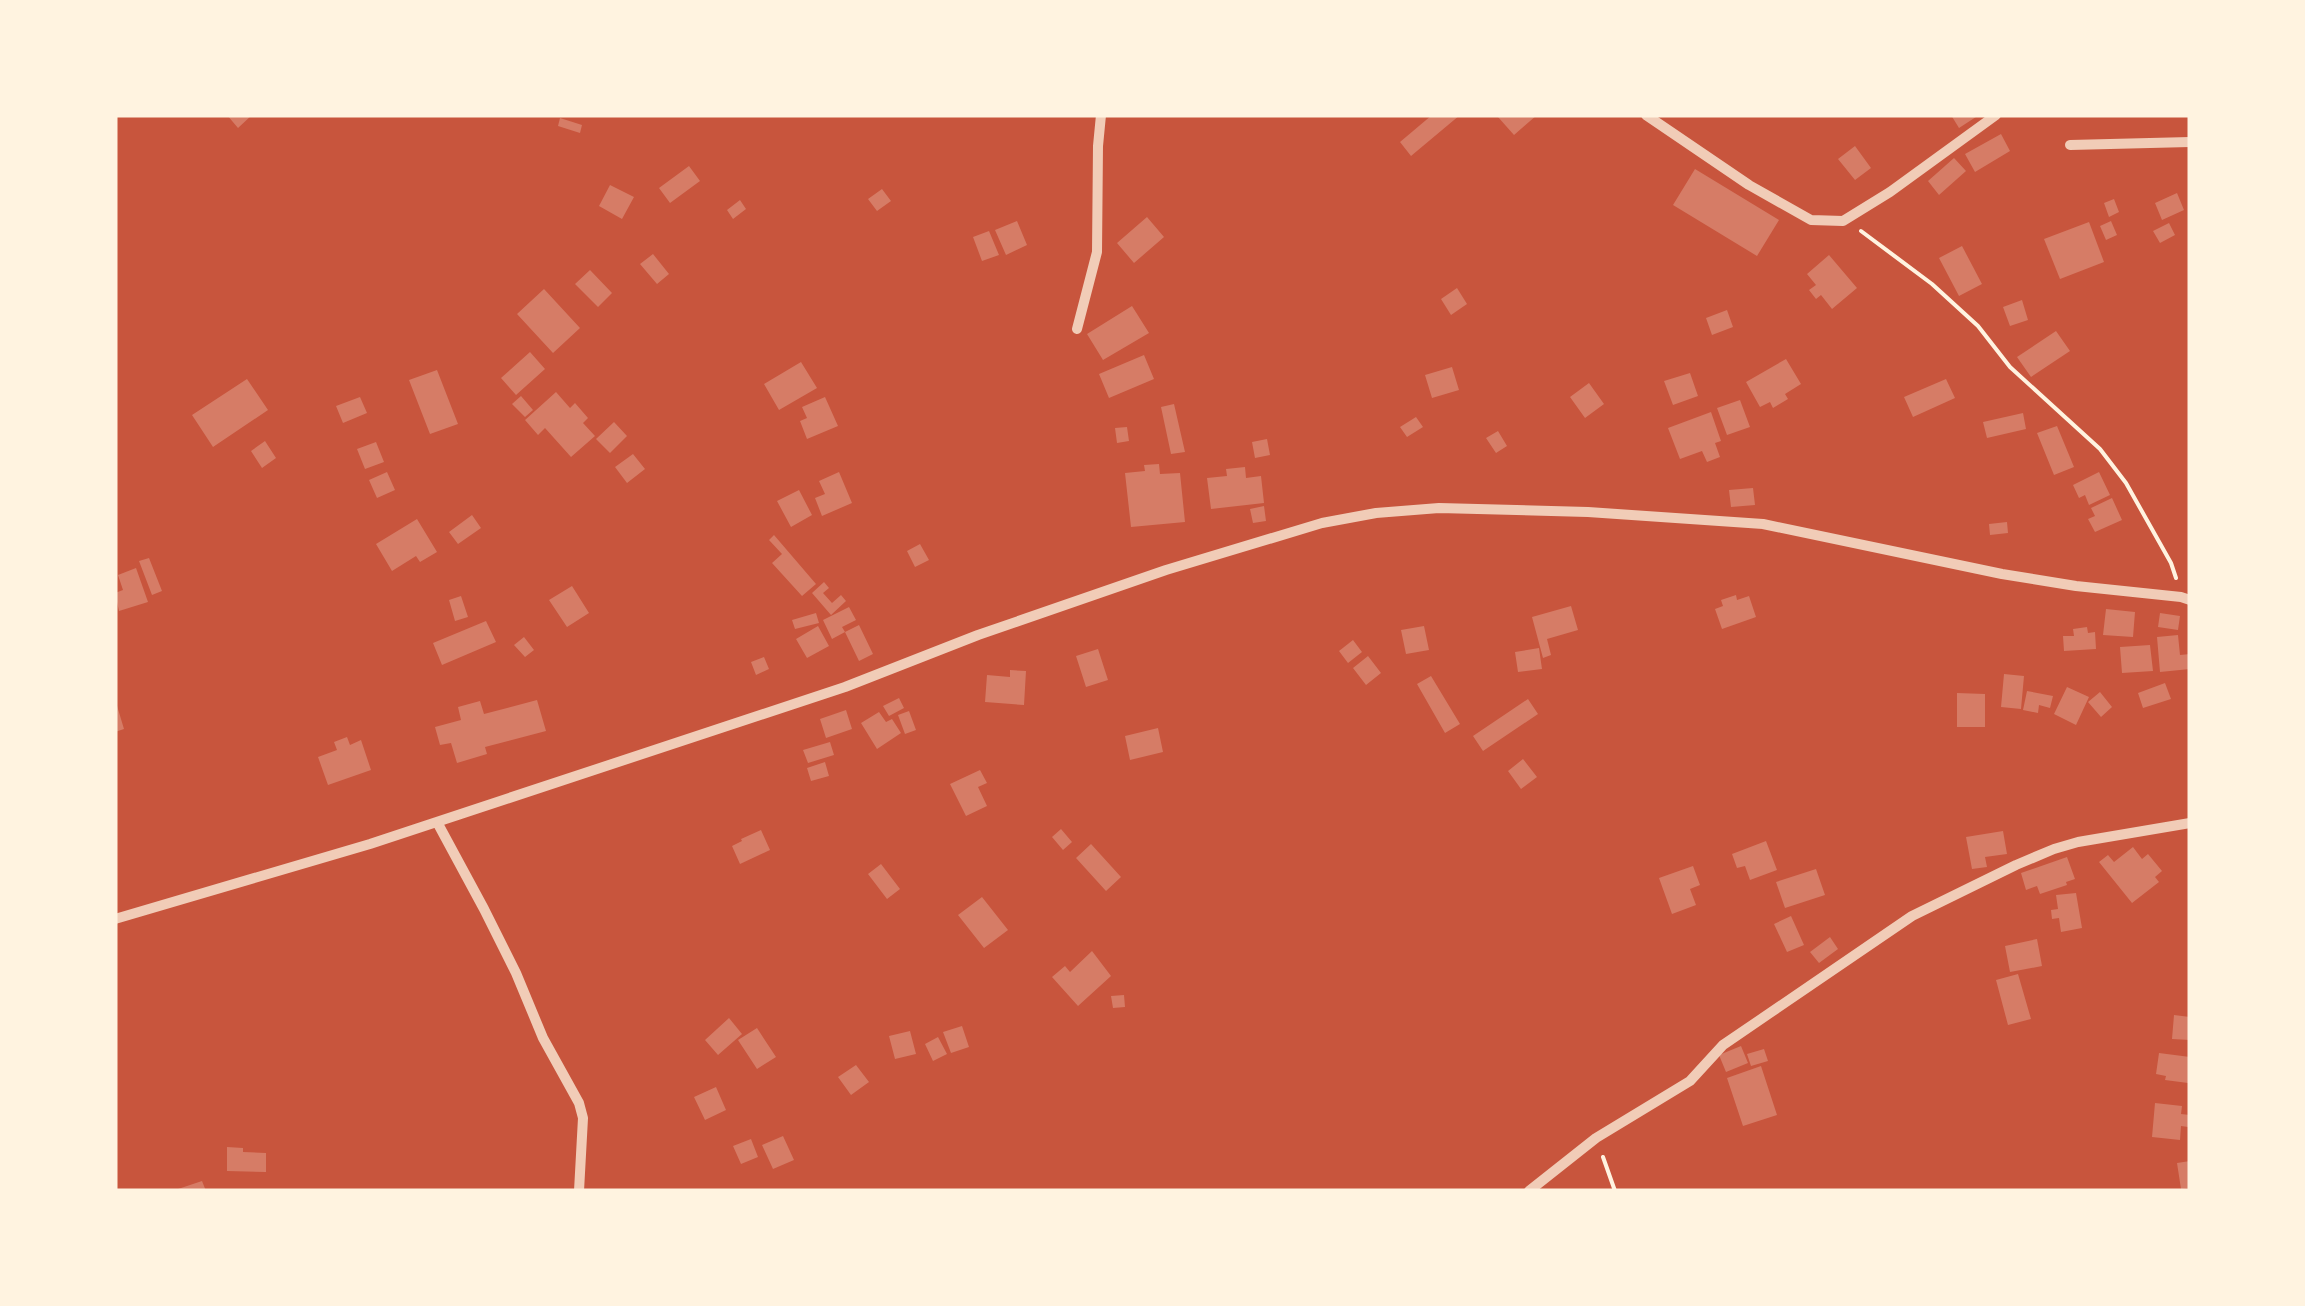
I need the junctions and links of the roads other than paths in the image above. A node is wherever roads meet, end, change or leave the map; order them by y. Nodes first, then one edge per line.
1 (1101, 115) edge
2 (1646, 115) edge
3 (1996, 115) edge
4 (2190, 142) edge
5 (2070, 146) dead end
6 (1077, 329) dead end
7 (2185, 599) edge
8 (437, 822) junction
9 (2190, 823) edge
10 (115, 919) edge
11 (579, 1191) edge
12 (1528, 1191) edge

1 - 6 street
2 - 3 street
4 - 5 street
7 - 8 street
8 - 10 street
8 - 11 street
9 - 12 street

